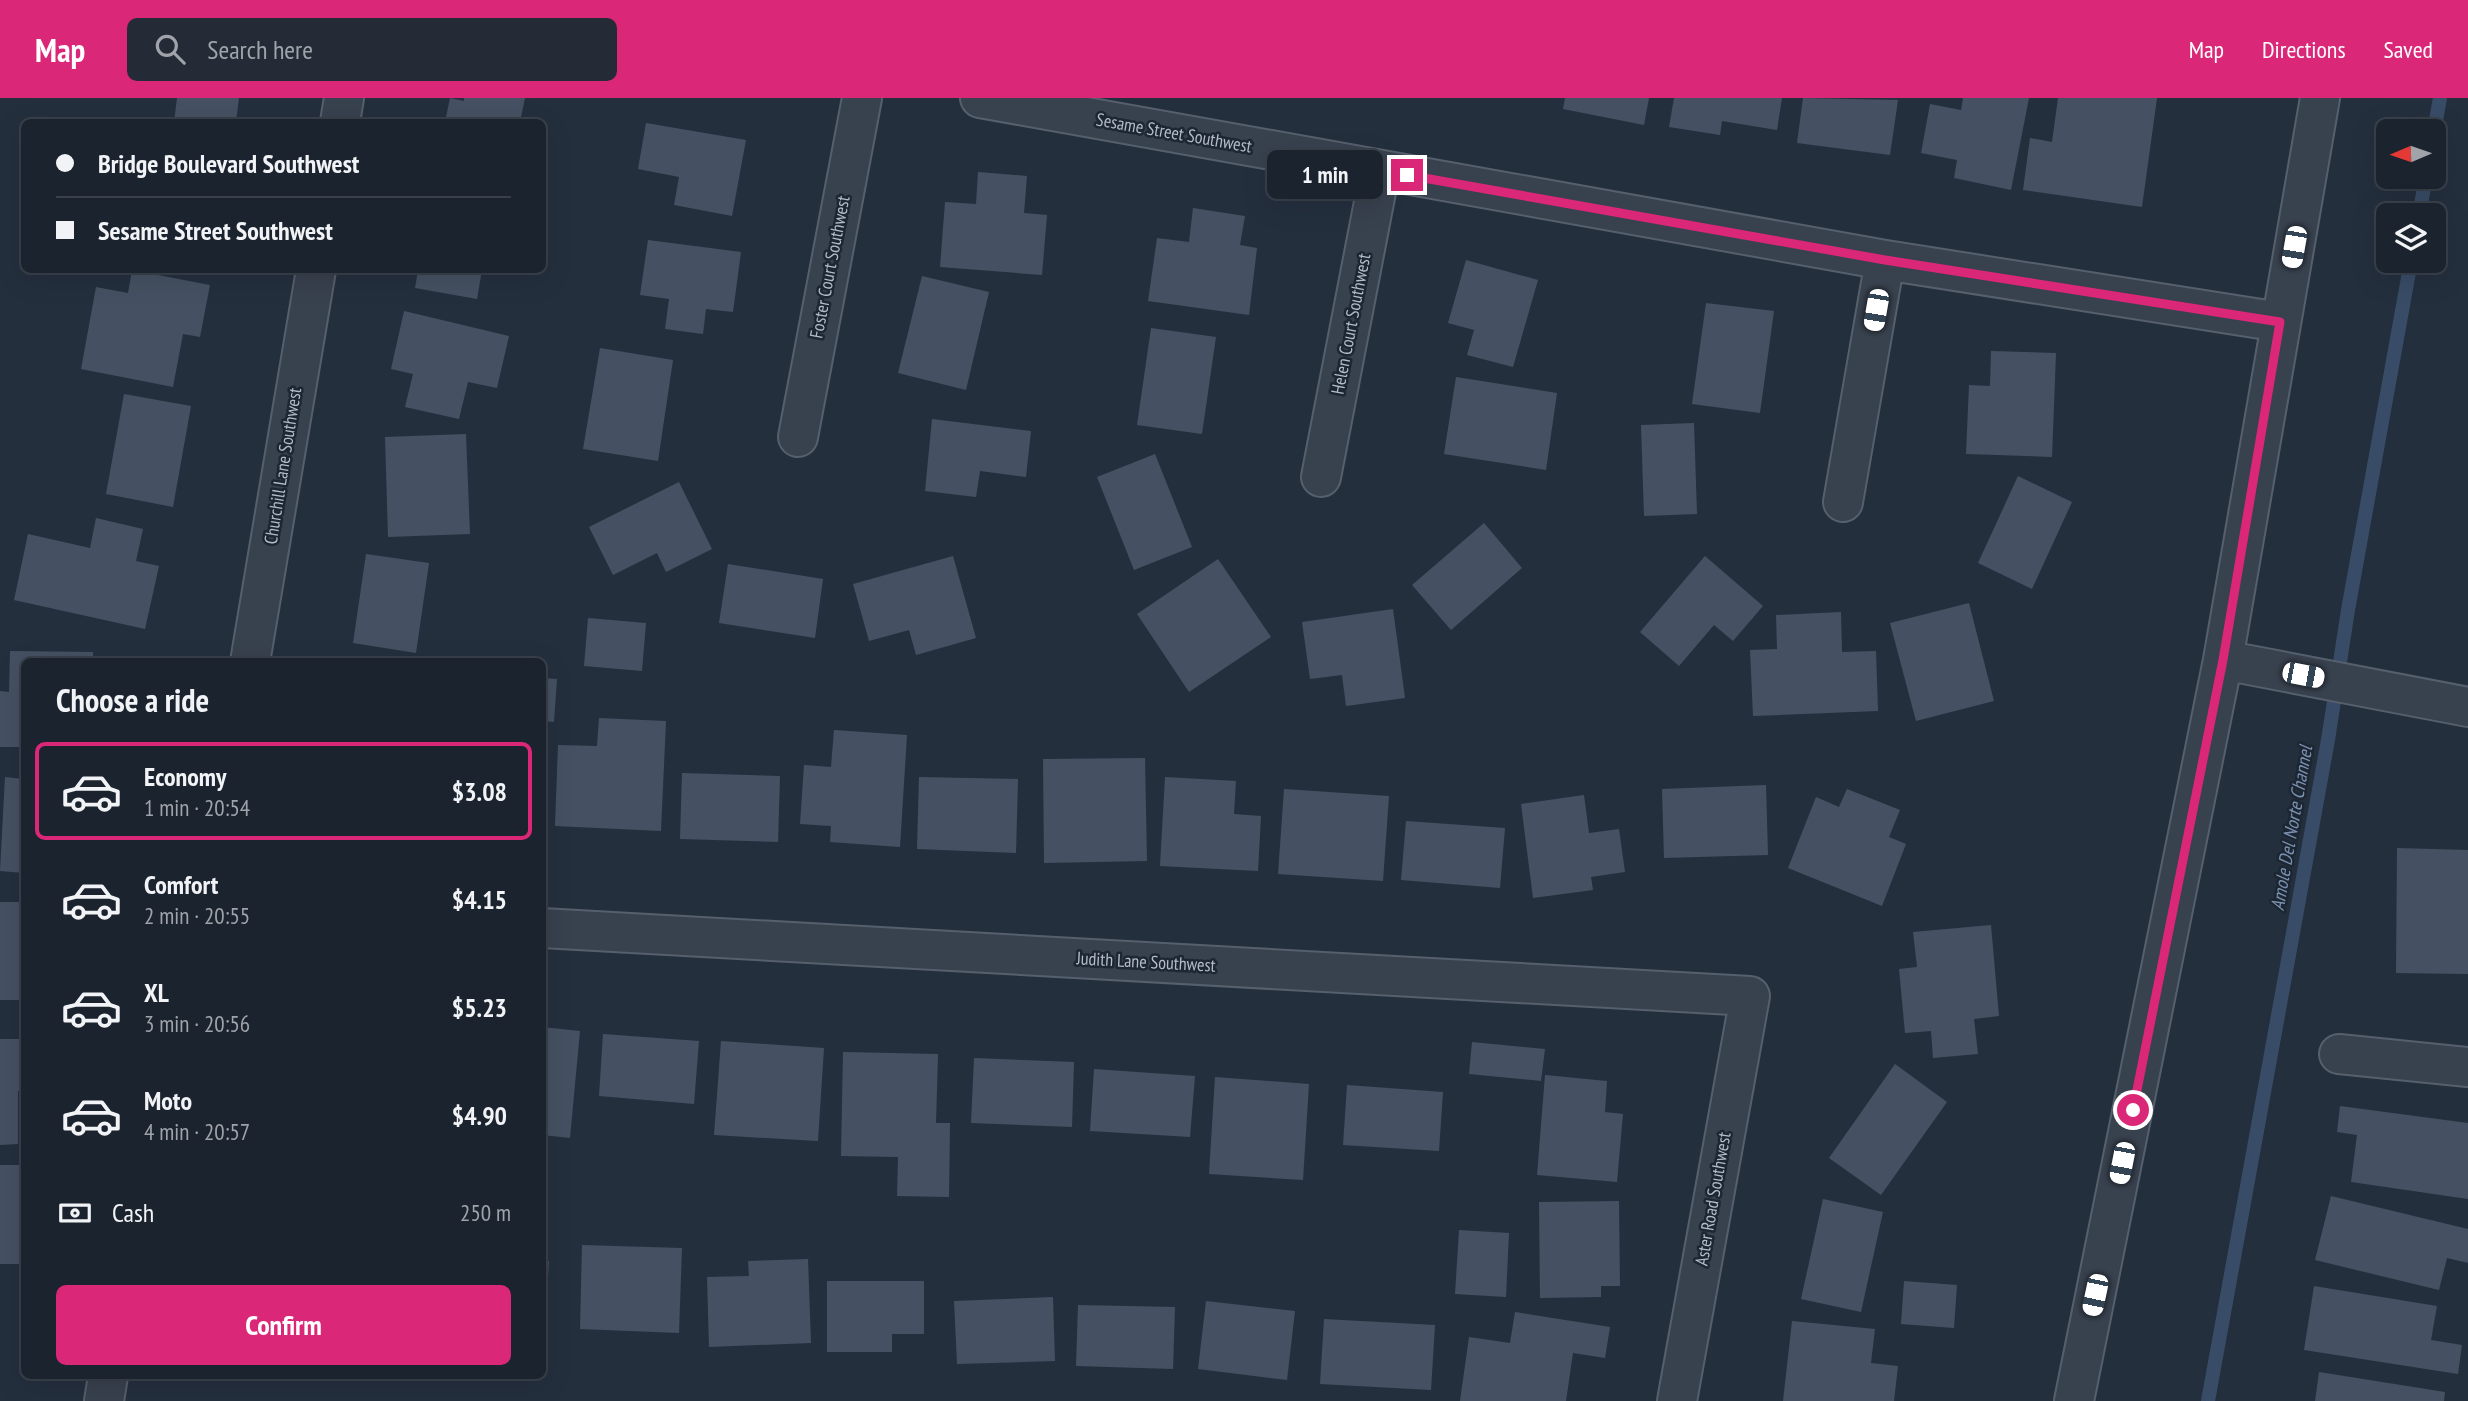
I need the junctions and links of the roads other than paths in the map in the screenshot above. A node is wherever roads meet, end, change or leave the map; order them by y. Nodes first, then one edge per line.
1 (344, 98) edge
2 (862, 98) edge
3 (979, 98) edge
4 (2320, 98) edge
5 (340, 119) edge
6 (1380, 171) junction
7 (1885, 260) junction
8 (315, 273) edge
9 (2280, 322) junction
10 (798, 436) dead end
11 (1321, 477) dead end
12 (1843, 502) dead end
13 (251, 658) edge
14 (2223, 660) junction
15 (2468, 707) edge
16 (546, 928) edge
17 (1750, 996) joint
18 (2339, 1054) dead end
19 (2468, 1067) edge
20 (108, 1379) edge
21 (104, 1401) edge
22 (1677, 1401) edge
23 (2074, 1401) edge

1 - 5 street
2 - 10 street, Foster Court Southwest
3 - 6 street, Sesame Street Southwest
4 - 9 street
6 - 7 street, Sesame Street Southwest
6 - 11 street, Helen Court Southwest
7 - 9 street, Sesame Street Southwest
7 - 12 street
8 - 13 street, Churchill Lane Southwest
9 - 14 street
14 - 15 street
14 - 23 street
16 - 17 street, Judith Lane Southwest
17 - 22 street, Aster Road Southwest
18 - 19 street
20 - 21 street

